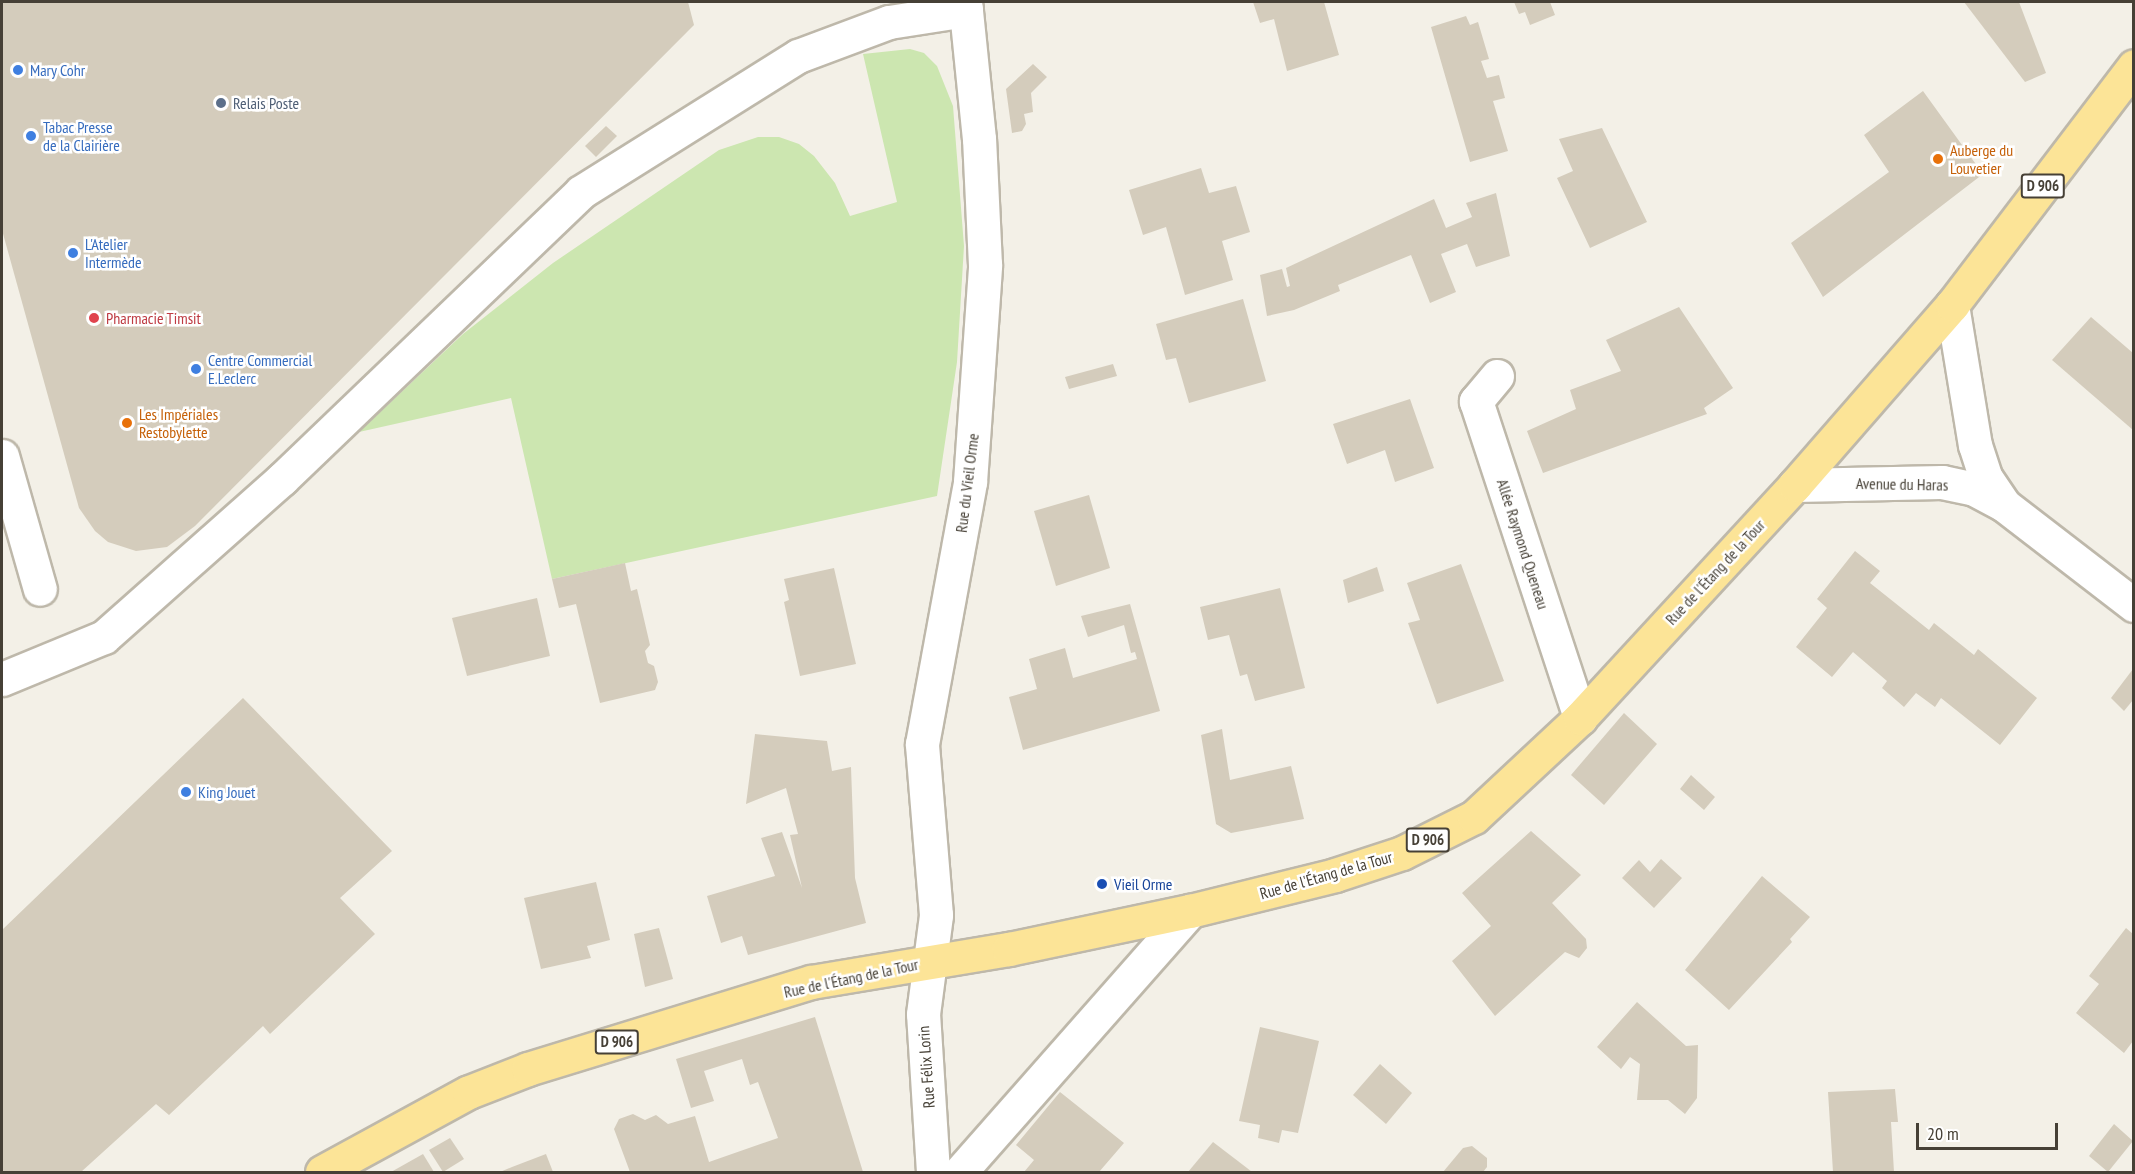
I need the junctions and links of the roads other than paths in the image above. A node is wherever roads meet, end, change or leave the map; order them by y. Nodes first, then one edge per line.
1 (966, 6) edge
2 (2133, 66) edge
3 (1952, 305) junction
4 (1497, 376) dead end
5 (2, 456) edge
6 (1795, 485) junction
7 (2004, 505) junction
8 (40, 589) dead end
9 (2133, 605) edge
10 (2, 679) edge
11 (1580, 718) junction
12 (1190, 911) junction
13 (930, 962) junction
14 (322, 1173) edge
15 (933, 1173) edge
16 (960, 1173) edge

1 - 10 street
1 - 13 street, Rue du Vieil Orme
2 - 3 main road, Rue de l'Étang de la Tour / D 906
3 - 6 main road, Rue de l'Étang de la Tour / D 906
3 - 7 street, Avenue du Haras
4 - 11 street, Allée Raymond Queneau
5 - 8 street
6 - 7 street, Avenue du Haras
6 - 11 main road, Rue de l'Étang de la Tour / D 906
7 - 9 street, Avenue du Haras
11 - 12 main road, Rue de l'Étang de la Tour / D 906
12 - 13 main road, Rue de l'Étang de la Tour / D 906
12 - 16 street
13 - 14 main road, Rue de l'Étang de la Tour / D 906
13 - 15 street, Rue Félix Lorin

